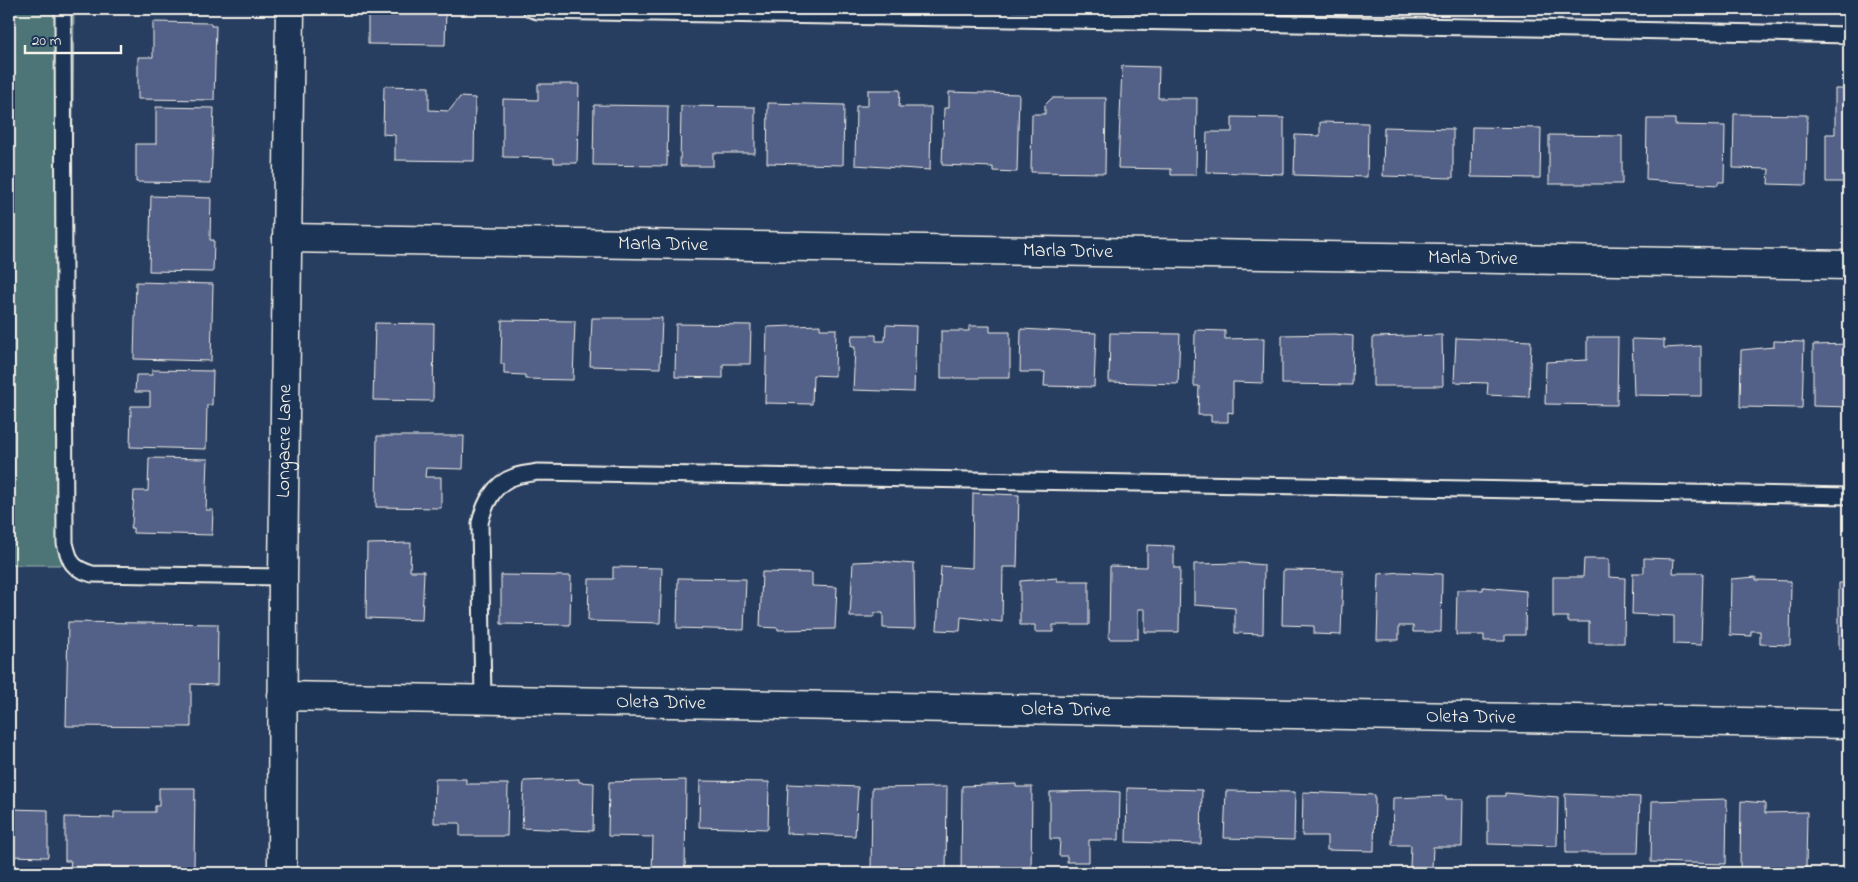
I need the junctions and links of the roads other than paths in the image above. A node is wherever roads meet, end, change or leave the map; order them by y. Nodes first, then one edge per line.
1 (63, 9) edge
2 (290, 9) edge
3 (531, 9) edge
4 (1849, 35) edge
5 (287, 238) junction
6 (1849, 265) edge
7 (1849, 496) edge
8 (283, 577) junction
9 (282, 696) junction
10 (483, 699) junction
11 (1849, 724) edge
12 (282, 873) edge

1 - 8 lane
2 - 5 street, Longacre Lane
3 - 4 lane
5 - 6 street, Marla Drive
5 - 8 street, Longacre Lane
7 - 10 lane
8 - 9 street, Longacre Lane
9 - 10 street, Oleta Drive
9 - 12 street, Longacre Lane
10 - 11 street, Oleta Drive

